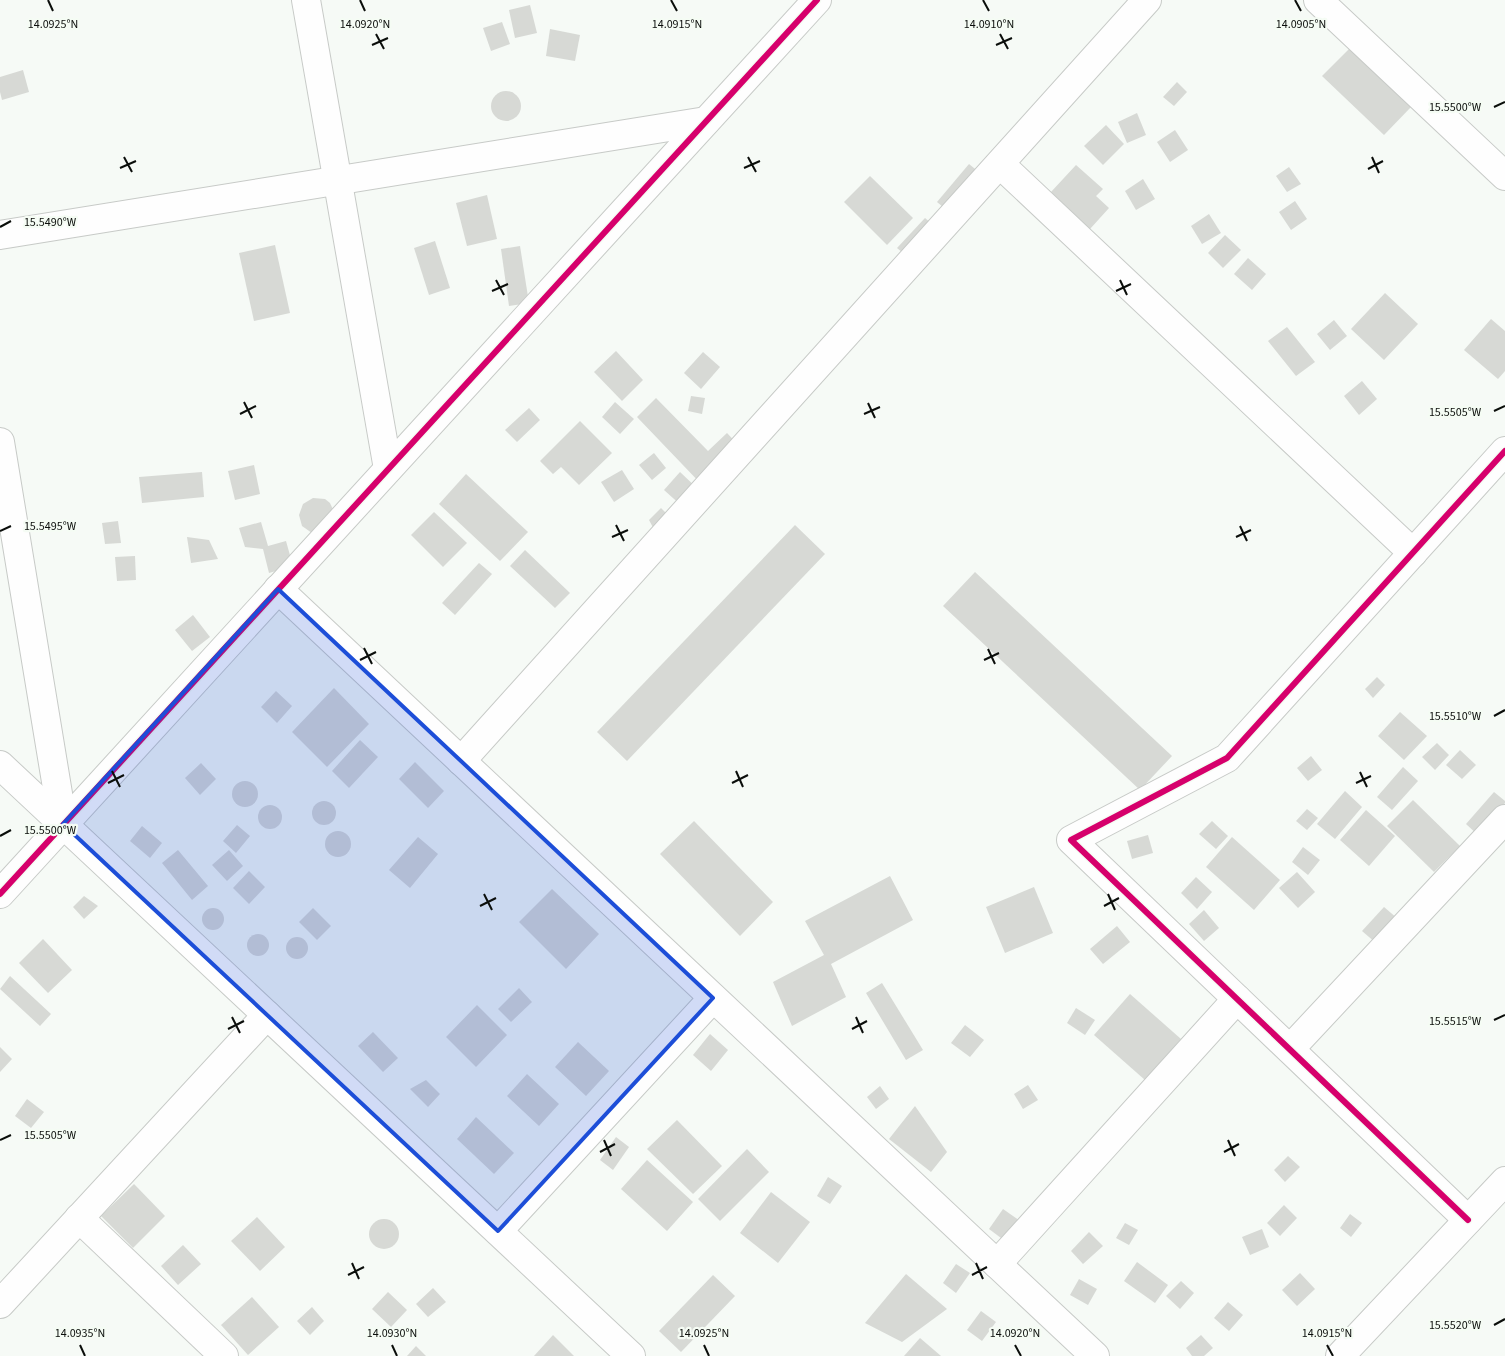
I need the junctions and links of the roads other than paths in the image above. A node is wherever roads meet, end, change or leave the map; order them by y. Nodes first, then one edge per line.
1 (306, 0) edge
2 (817, 0) edge
3 (1147, 0) edge
4 (1318, 0) edge
5 (706, 121) junction
6 (1000, 164) junction
7 (1505, 176) edge
8 (338, 180) junction
9 (0, 235) edge
10 (0, 442) edge
11 (1505, 451) edge
12 (388, 469) junction
13 (1413, 553) junction
14 (278, 589) junction
15 (461, 760) junction
16 (0, 765) edge
17 (1505, 819) edge
18 (64, 824) junction
19 (0, 894) edge
20 (713, 998) junction
21 (1237, 999) junction
22 (267, 1015) junction
23 (1290, 1049) junction
24 (1505, 1181) edge
25 (79, 1218) junction
26 (1468, 1220) junction
27 (498, 1232) junction
28 (997, 1264) junction
29 (0, 1304) edge
30 (224, 1356) edge
31 (631, 1356) edge
32 (1095, 1356) edge
33 (1340, 1356) edge

1 - 8 street
2 - 5 street
3 - 6 street
4 - 7 street
5 - 8 street
5 - 12 street
6 - 13 street
6 - 15 street
8 - 9 street
8 - 12 street
10 - 18 street
11 - 13 street
12 - 14 street
13 - 21 street
14 - 15 street
14 - 18 street
15 - 20 street
16 - 18 street
17 - 23 street
18 - 19 street
18 - 22 street
20 - 27 street
20 - 28 street
21 - 23 street
21 - 28 street
22 - 25 street
22 - 27 street
23 - 26 street
24 - 26 street
25 - 29 street
25 - 30 street
26 - 33 street
27 - 31 street
28 - 32 street

